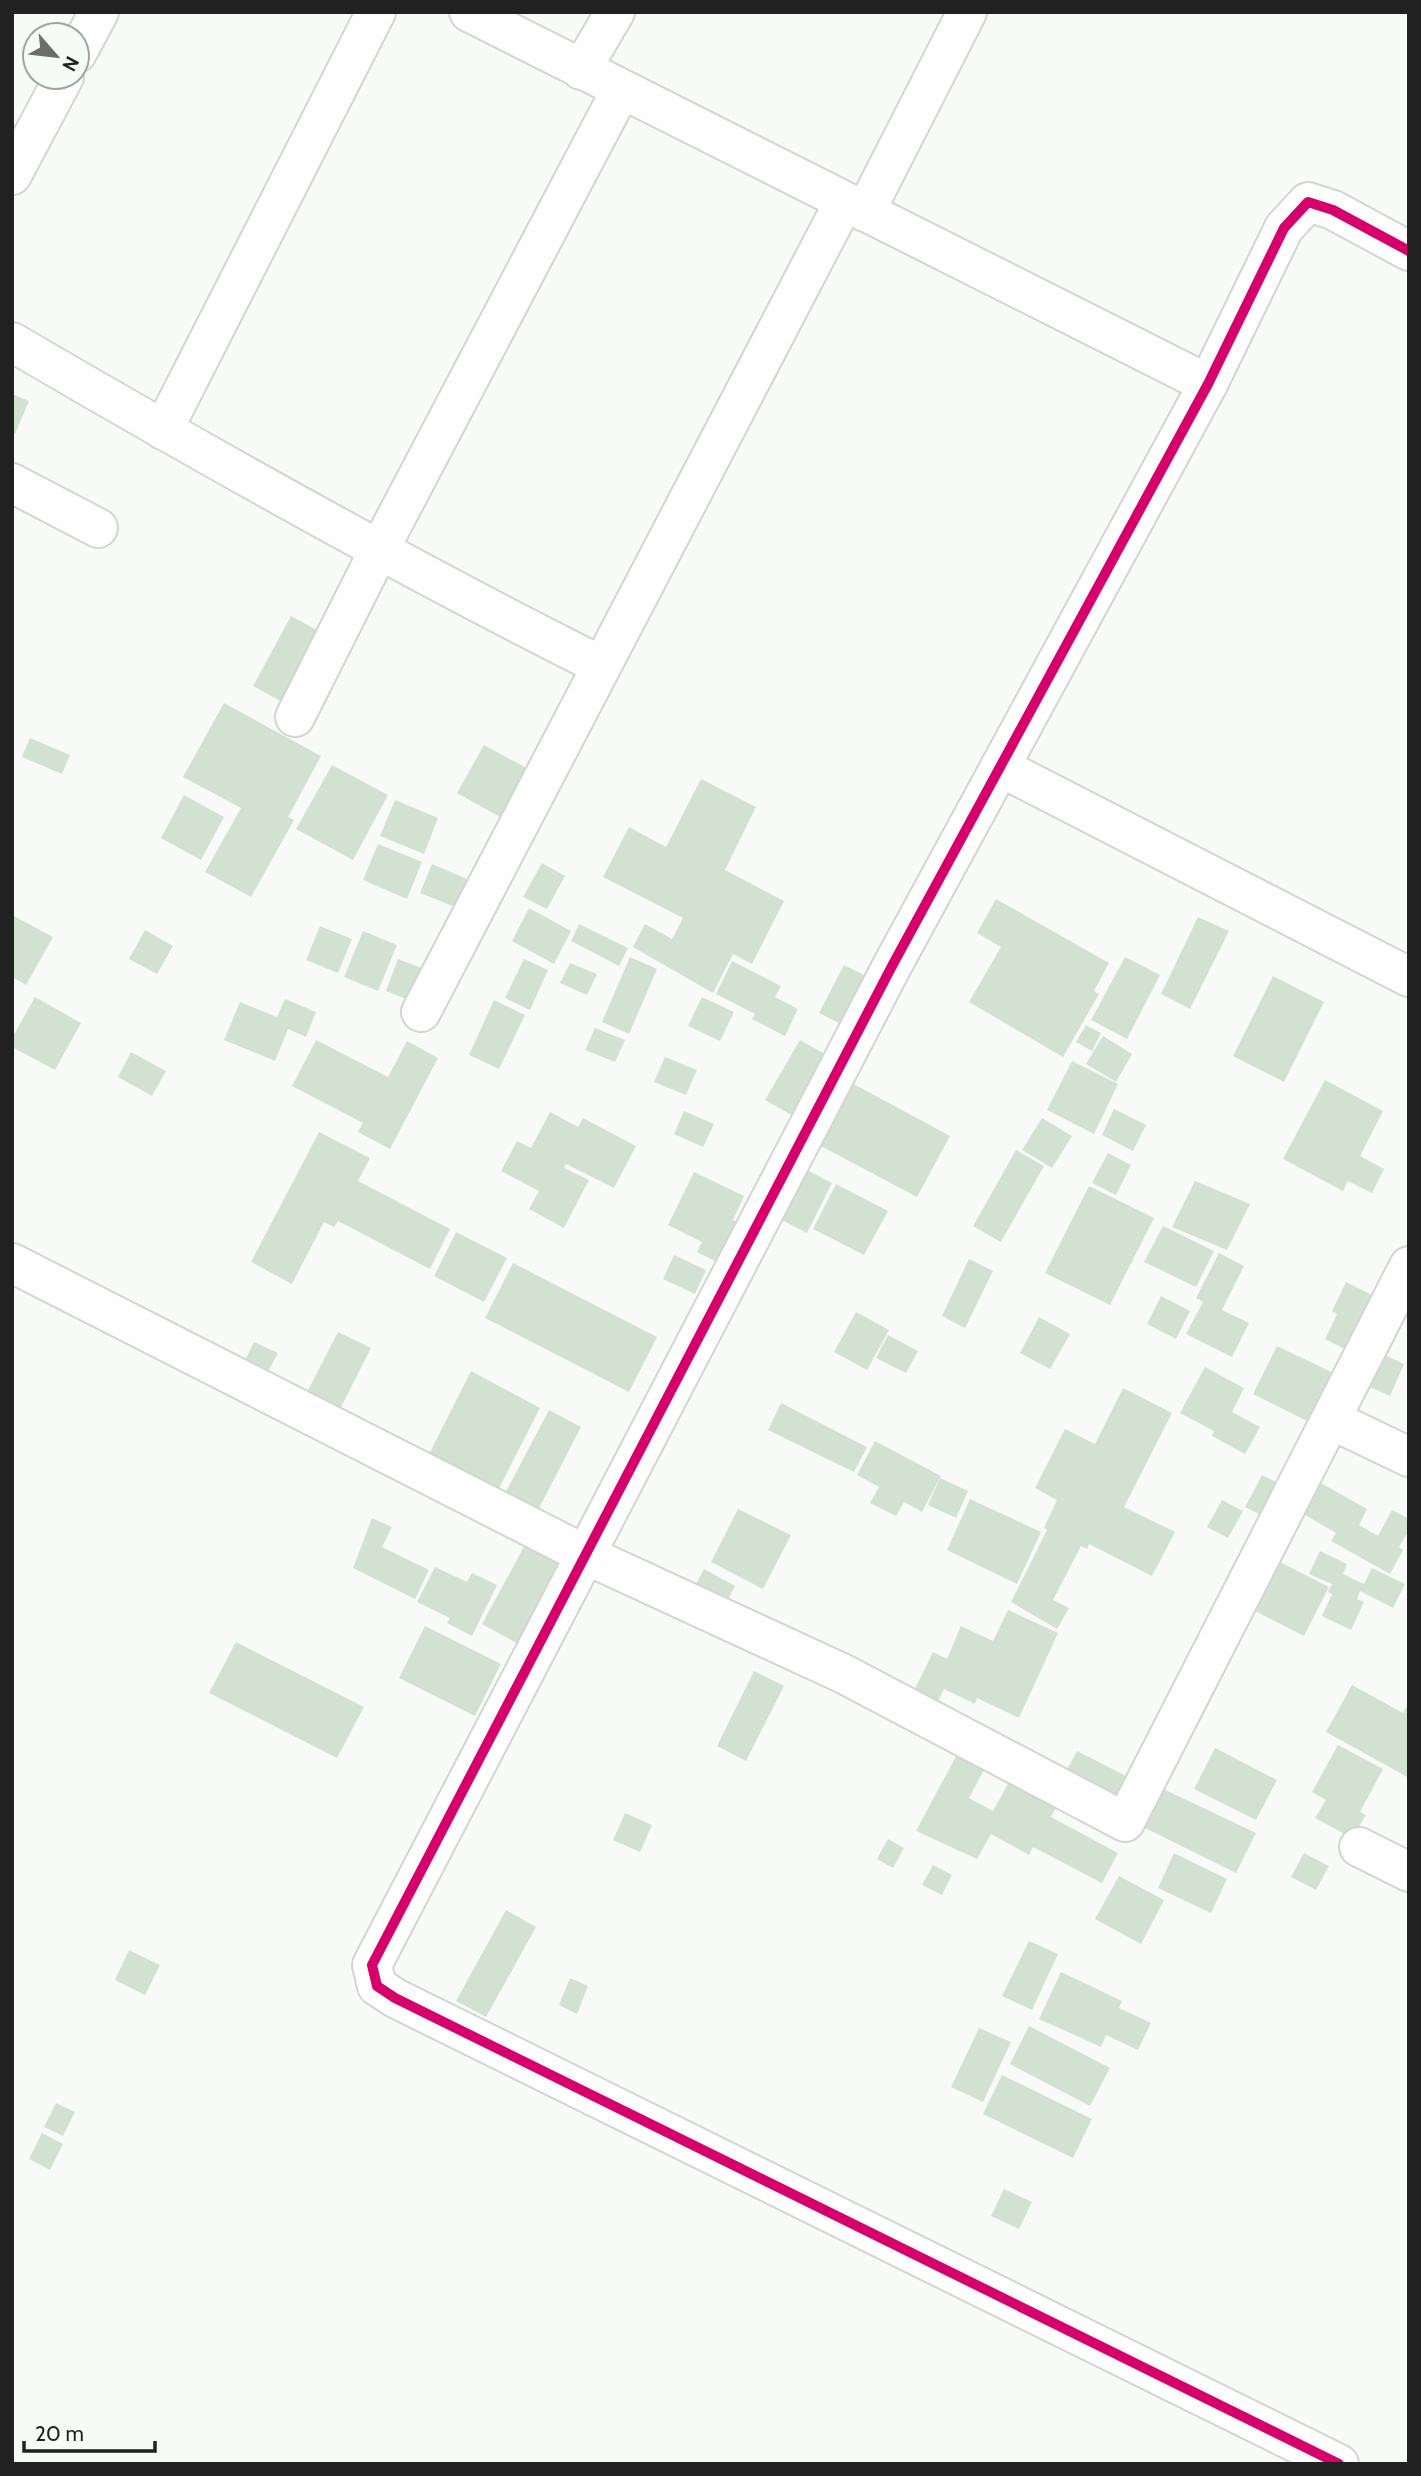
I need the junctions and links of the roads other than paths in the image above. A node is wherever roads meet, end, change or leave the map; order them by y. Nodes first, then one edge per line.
1 (376, 12) edge
2 (469, 12) edge
3 (615, 12) edge
4 (967, 12) edge
5 (581, 70) junction
6 (621, 90) junction
7 (56, 91) edge
8 (12, 174) edge
9 (854, 207) junction
10 (1409, 251) edge
11 (12, 342) edge
12 (1208, 384) junction
13 (163, 430) junction
14 (12, 484) edge
15 (98, 527) dead end
16 (379, 550) junction
17 (600, 665) junction
18 (295, 716) dead end
19 (1000, 767) junction
20 (1409, 977) edge
21 (421, 1012) dead end
22 (12, 1264) edge
23 (1409, 1266) edge
24 (1332, 1420) junction
25 (1409, 1458) edge
26 (584, 1554) junction
27 (1359, 1847) dead end
28 (1409, 1872) edge
29 (1339, 2464) edge

1 - 13 street
2 - 5 street
3 - 5 street
4 - 9 street
5 - 6 street
6 - 9 street
6 - 16 street
7 - 8 street
9 - 12 street
9 - 17 street
10 - 12 street
11 - 13 street
12 - 19 street
13 - 16 street
14 - 15 street
16 - 17 street
16 - 18 street
17 - 21 street
19 - 20 street
19 - 26 street
22 - 26 street
23 - 24 street
24 - 25 street
24 - 26 street
26 - 29 street
27 - 28 street

